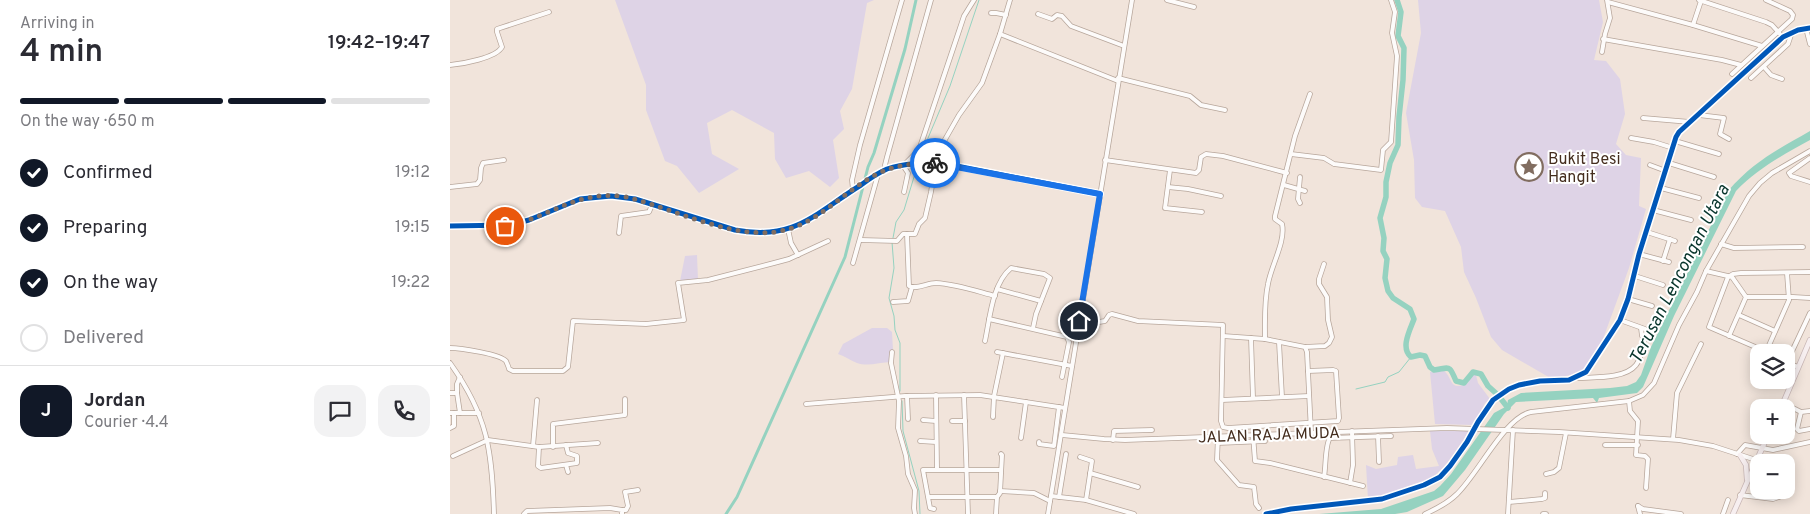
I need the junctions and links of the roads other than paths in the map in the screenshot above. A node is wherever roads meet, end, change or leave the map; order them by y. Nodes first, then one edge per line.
1 (902, 0) edge
2 (931, 0) edge
3 (974, 0) edge
4 (1010, 0) edge
5 (1132, 0) edge
6 (1167, 0) edge
7 (1391, 0) edge
8 (1700, 0) edge
9 (1766, 0) edge
10 (1608, 1) edge
11 (1194, 7) dead end
12 (549, 12) dead end
13 (991, 14) dead end
14 (1038, 14) dead end
15 (1006, 15) junction
16 (1693, 25) junction
17 (1809, 28) edge
18 (1779, 32) junction
19 (1792, 32) junction
20 (1000, 34) junction
21 (1783, 38) junction
22 (1603, 40) junction
23 (1810, 44) edge
24 (1124, 46) junction
25 (1762, 46) junction
26 (1602, 52) dead end
27 (450, 65) edge
28 (1741, 65) junction
29 (1764, 67) junction
30 (1732, 74) dead end
31 (1751, 78) dead end
32 (1782, 79) dead end
33 (1118, 80) junction
34 (1310, 94) dead end
35 (1225, 110) dead end
36 (1699, 115) junction
37 (1643, 118) dead end
38 (1691, 122) junction
39 (1631, 138) dead end
40 (1729, 139) dead end
41 (1675, 141) junction
42 (1673, 148) junction
43 (1810, 151) edge
44 (1291, 154) junction
45 (1719, 154) dead end
46 (1810, 158) edge
47 (504, 160) dead end
48 (1105, 160) junction
49 (941, 163) junction
50 (1669, 163) junction
51 (904, 165) junction
52 (1650, 165) dead end
53 (886, 170) junction
54 (1170, 170) junction
55 (1666, 171) junction
56 (1287, 172) junction
57 (875, 176) junction
58 (1300, 177) dead end
59 (1714, 177) dead end
60 (1810, 182) edge
61 (1284, 185) junction
62 (450, 187) edge
63 (1168, 187) junction
64 (1298, 188) junction
65 (1661, 188) junction
66 (853, 190) junction
67 (1305, 191) dead end
68 (904, 192) dead end
69 (1100, 194) junction
70 (1221, 196) dead end
71 (1700, 198) dead end
72 (1300, 203) dead end
73 (652, 205) junction
74 (1653, 210) junction
75 (1202, 212) dead end
76 (1691, 220) dead end
77 (450, 226) edge
78 (788, 229) junction
79 (1647, 232) junction
80 (619, 233) dead end
81 (907, 234) junction
82 (1670, 239) junction
83 (861, 240) junction
84 (828, 241) dead end
85 (1675, 241) dead end
86 (1721, 244) junction
87 (1803, 247) dead end
88 (1639, 254) junction
89 (798, 255) junction
90 (1663, 261) junction
91 (1669, 262) dead end
92 (853, 263) dead end
93 (1324, 264) dead end
94 (1706, 271) junction
95 (1810, 272) edge
96 (1787, 273) junction
97 (1635, 276) junction
98 (1729, 276) junction
99 (1663, 285) dead end
100 (912, 287) junction
101 (997, 290) junction
102 (995, 296) junction
103 (1789, 297) junction
104 (1746, 298) junction
105 (1810, 298) edge
106 (1628, 299) junction
107 (1041, 301) junction
108 (893, 302) dead end
109 (1652, 306) dead end
110 (1810, 313) edge
111 (1739, 315) junction
112 (1080, 318) junction
113 (989, 319) junction
114 (1620, 320) junction
115 (1033, 328) junction
116 (1775, 331) junction
117 (1223, 336) junction
118 (1729, 336) junction
119 (1251, 338) junction
120 (1266, 339) junction
121 (1810, 340) edge
122 (985, 341) dead end
123 (1279, 342) junction
124 (1701, 344) dead end
125 (1770, 344) edge
126 (1750, 345) edge
127 (1795, 345) edge
128 (1305, 347) junction
129 (450, 348) edge
130 (892, 352) dead end
131 (997, 352) dead end
132 (1003, 353) junction
133 (450, 363) edge
134 (1065, 365) junction
135 (1072, 366) junction
136 (1795, 366) edge
137 (1798, 367) junction
138 (1308, 371) junction
139 (460, 377) junction
140 (1062, 377) dead end
141 (1576, 378) junction
142 (450, 393) edge
143 (457, 393) junction
144 (936, 395) junction
145 (964, 395) junction
146 (907, 396) junction
147 (994, 396) junction
148 (1309, 396) junction
149 (898, 397) junction
150 (1282, 397) junction
151 (1253, 398) junction
152 (624, 399) dead end
153 (1785, 399) edge
154 (537, 400) dead end
155 (1222, 400) junction
156 (1629, 401) junction
157 (1026, 402) junction
158 (806, 404) dead end
159 (1059, 407) junction
160 (1065, 408) junction
161 (1795, 409) edge
162 (1810, 411) edge
163 (1801, 412) junction
164 (452, 413) edge
165 (460, 413) junction
166 (479, 413) junction
167 (994, 417) dead end
168 (908, 419) dead end
169 (923, 420) dead end
170 (936, 421) junction
171 (952, 421) dead end
172 (965, 421) junction
173 (1310, 424) junction
174 (450, 428) edge
175 (1476, 428) junction
176 (1810, 429) edge
177 (1152, 430) dead end
178 (1508, 430) junction
179 (1513, 430) junction
180 (1352, 431) junction
181 (1311, 432) junction
182 (1566, 433) junction
183 (1062, 435) junction
184 (1253, 435) junction
185 (1616, 435) junction
186 (1218, 436) junction
187 (1378, 436) junction
188 (1391, 436) dead end
189 (1352, 437) junction
190 (1638, 437) junction
191 (1021, 438) dead end
192 (1674, 439) junction
193 (488, 440) junction
194 (1113, 440) junction
195 (920, 441) dead end
196 (1265, 441) dead end
197 (936, 442) junction
198 (1039, 442) dead end
199 (1253, 442) junction
200 (1810, 442) edge
201 (598, 443) dead end
202 (1218, 443) junction
203 (1763, 444) edge
204 (566, 445) junction
205 (1605, 445) dead end
206 (1615, 445) junction
207 (1638, 445) junction
208 (533, 446) junction
209 (539, 447) junction
210 (553, 447) junction
211 (1761, 448) junction
212 (1001, 454) dead end
213 (1066, 454) dead end
214 (1739, 454) junction
215 (1758, 454) edge
216 (454, 456) dead end
217 (1080, 457) dead end
218 (1750, 458) edge
219 (1379, 462) dead end
220 (566, 464) junction
221 (937, 469) junction
222 (966, 469) junction
223 (1001, 470) junction
224 (568, 472) dead end
225 (1090, 473) junction
226 (1750, 473) edge
227 (1546, 474) dead end
228 (1324, 477) junction
229 (1747, 480) junction
230 (1350, 483) junction
231 (1363, 486) dead end
232 (1138, 487) dead end
233 (1646, 488) dead end
234 (638, 490) dead end
235 (1000, 491) junction
236 (1545, 493) dead end
237 (1740, 495) junction
238 (967, 496) junction
239 (1750, 496) edge
240 (929, 497) junction
241 (997, 497) junction
242 (1059, 497) junction
243 (1050, 498) junction
244 (1086, 500) junction
245 (1728, 500) dead end
246 (1509, 502) junction
247 (1110, 508) junction
248 (1258, 508) dead end
249 (934, 509) dead end
250 (622, 512) edge
251 (494, 514) edge
252 (524, 514) edge
253 (915, 514) edge
254 (968, 514) edge
255 (996, 514) edge
256 (1048, 514) edge
257 (1107, 514) edge
258 (1134, 514) edge
259 (1266, 514) edge
260 (1424, 514) edge
261 (1508, 514) edge
262 (1642, 514) edge
263 (1675, 514) edge
264 (1681, 514) edge
265 (1723, 514) edge
266 (1733, 514) edge

1 - 66 street
2 - 53 street
3 - 51 street
4 - 15 street
5 - 24 street
6 - 11 street
7 - 44 street
8 - 16 street
8 - 18 street
9 - 18 street
10 - 16 street
10 - 22 street
12 - 27 street
13 - 15 street
14 - 24 street
15 - 20 street
16 - 25 street
17 - 19 street
17 - 23 street
18 - 21 street
18 - 25 street
19 - 21 street
19 - 29 street
20 - 33 street
20 - 49 street
21 - 36 street
22 - 26 street
22 - 28 street
24 - 33 street
25 - 28 street
28 - 30 street
29 - 31 street
29 - 32 street
33 - 35 street
33 - 48 street
34 - 44 street
36 - 38 street
36 - 40 street
37 - 38 street
38 - 41 street
39 - 42 street
41 - 42 street
41 - 45 street
42 - 50 street
43 - 86 street
44 - 56 street
46 - 60 street
47 - 62 street
48 - 54 street
48 - 69 street
49 - 51 street
49 - 69 street
49 - 81 street
50 - 55 street
50 - 59 street
51 - 53 street
51 - 68 street
52 - 55 street
53 - 57 street
54 - 56 street
54 - 63 street
55 - 65 street
56 - 61 street
57 - 66 street
57 - 83 street
58 - 64 street
61 - 64 street
61 - 120 street
63 - 70 street
63 - 75 street
64 - 67 street
64 - 72 street
65 - 71 street
65 - 74 street
66 - 78 street
69 - 112 street
73 - 77 street
73 - 78 street
73 - 80 street
74 - 76 street
74 - 79 street
78 - 89 street
79 - 82 street
79 - 88 street
81 - 83 street
81 - 100 street
82 - 85 street
82 - 90 street
83 - 92 street
84 - 89 street
86 - 87 street
86 - 94 street
88 - 90 street
88 - 97 street
89 - 129 street
90 - 91 street
93 - 128 street
94 - 98 street
94 - 156 street
95 - 96 street
96 - 98 street
96 - 103 street
97 - 99 street
97 - 106 street
98 - 104 street
98 - 118 street
100 - 102 street
100 - 108 street
101 - 102 street
101 - 107 street
101 - 107 street
102 - 113 street
103 - 104 street
103 - 105 street
103 - 116 street
104 - 111 street
106 - 109 street
106 - 114 street
107 - 115 street
110 - 127 street
111 - 116 street
111 - 118 street
112 - 117 street
112 - 135 street
113 - 115 street
113 - 122 street
114 - 141 street
114 - 141 street
115 - 134 street
116 - 125 street
117 - 119 street
117 - 155 street
118 - 126 street
119 - 120 street
119 - 151 street
120 - 123 street
121 - 137 main road
123 - 128 street
123 - 150 street
124 - 192 street
128 - 138 street
130 - 149 street
131 - 132 street
132 - 134 street
132 - 147 street
133 - 139 street
134 - 135 street
134 - 140 street
135 - 160 street
136 - 137 street
137 - 153 main road
138 - 148 street
138 - 173 street
139 - 143 street
139 - 166 street
141 - 175 street
142 - 143 street
143 - 165 street
144 - 145 street
144 - 146 street
144 - 170 street
145 - 147 street
145 - 172 street
146 - 149 street
146 - 168 street
147 - 157 street
147 - 167 street
148 - 150 street
148 - 173 street
149 - 158 street
149 - 253 street
150 - 151 street
151 - 155 street
152 - 210 street
154 - 208 street
155 - 173 street
156 - 178 street
156 - 190 street
157 - 159 street
157 - 191 street
159 - 160 street
159 - 198 street
160 - 183 street
161 - 163 street
162 - 163 street
163 - 176 street
164 - 165 street
164 - 174 street
165 - 166 street
166 - 193 street
169 - 170 street
170 - 197 street
171 - 172 street
172 - 222 street
173 - 181 street
175 - 178 street, JALAN RAJA MUDA
175 - 180 street, JALAN RAJA MUDA
175 - 259 street
177 - 194 street
178 - 179 street, JALAN RAJA MUDA
178 - 260 street
179 - 182 street, JALAN RAJA MUDA
179 - 246 street
180 - 181 street, JALAN RAJA MUDA
180 - 189 street
181 - 184 street, JALAN RAJA MUDA
182 - 185 street, JALAN RAJA MUDA
182 - 227 street
183 - 194 street, JALAN RAJA MUDA
183 - 243 street
184 - 186 street, JALAN RAJA MUDA
184 - 199 street
185 - 190 street, JALAN RAJA MUDA
185 - 206 street
186 - 194 street, JALAN RAJA MUDA
186 - 202 street
187 - 188 street
187 - 189 street
187 - 219 street
189 - 228 street
189 - 230 street
190 - 192 street, JALAN RAJA MUDA
190 - 207 street
192 - 214 street, JALAN RAJA MUDA
193 - 208 street
193 - 216 street
193 - 251 street
195 - 197 street
196 - 199 street
197 - 221 street
199 - 202 street
199 - 228 street
200 - 211 street
201 - 204 street
202 - 248 street
203 - 211 main road
204 - 210 street
204 - 220 street
205 - 206 street
206 - 207 street
207 - 233 street
208 - 209 street
209 - 210 street
209 - 220 street
211 - 214 street
211 - 215 main road
212 - 223 street
213 - 242 street
214 - 218 street, JALAN RAJA MUDA
214 - 229 main road
217 - 225 street
220 - 224 street
221 - 222 street
221 - 240 street
222 - 223 street
222 - 238 street
223 - 235 street
225 - 232 street
225 - 244 street
226 - 229 main road
228 - 230 street
229 - 237 main road
230 - 231 street
234 - 250 street
235 - 241 street
235 - 243 street
236 - 246 street
237 - 239 street
237 - 266 main road
238 - 240 street
238 - 241 street
238 - 254 street
240 - 249 street
241 - 255 street
242 - 243 street
242 - 244 street
243 - 256 street
244 - 247 street
245 - 265 street
246 - 261 street
247 - 257 street
247 - 258 street
250 - 252 street
262 - 263 street
263 - 264 street

